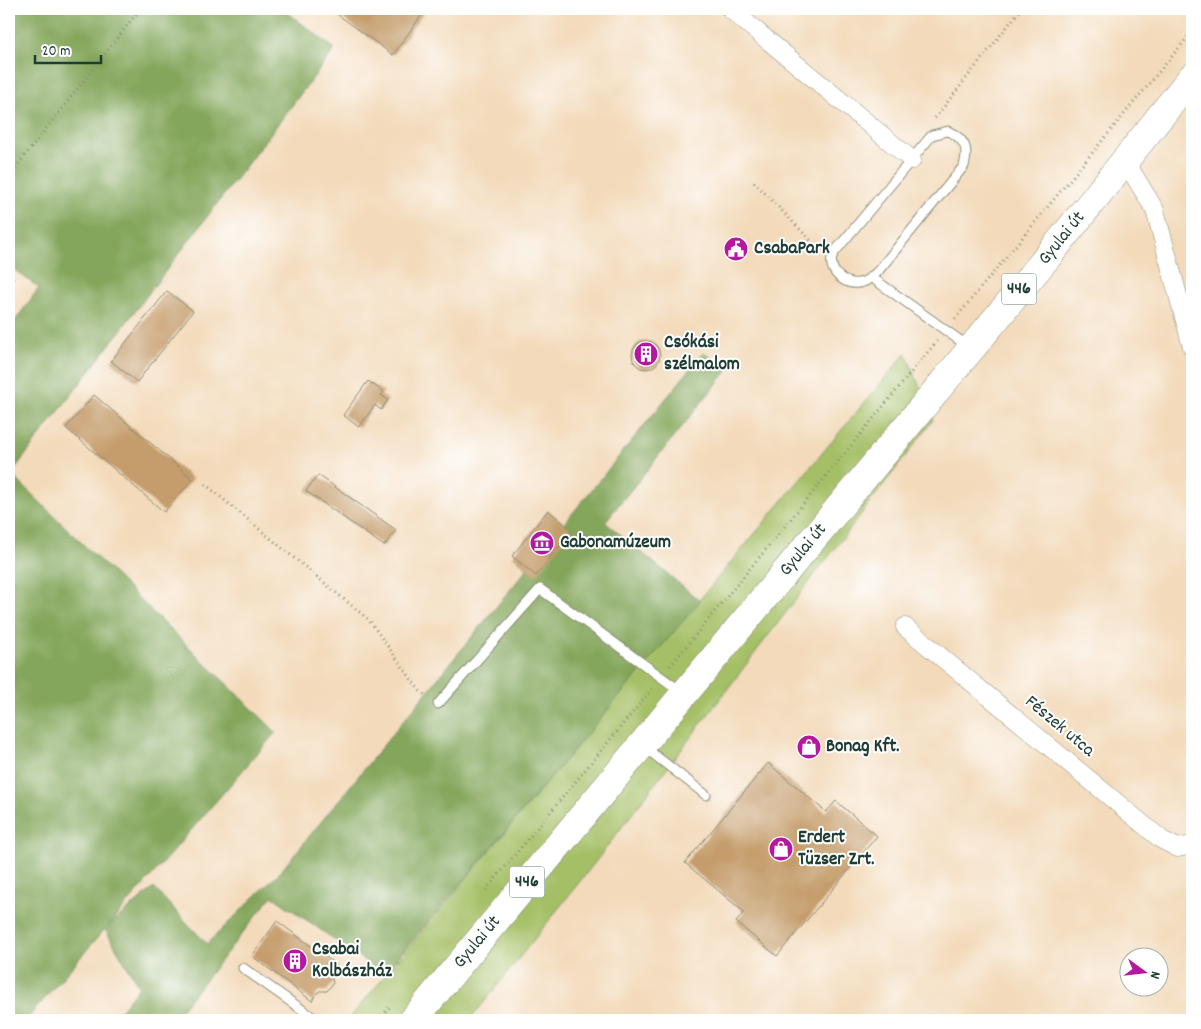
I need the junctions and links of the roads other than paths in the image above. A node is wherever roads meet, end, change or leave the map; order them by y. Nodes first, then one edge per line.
1 (730, 9) edge
2 (1192, 76) edge
3 (1124, 159) junction
4 (912, 160) junction
5 (871, 278) junction
6 (970, 347) junction
7 (1192, 347) edge
8 (905, 627) dead end
9 (683, 693) junction
10 (438, 704) road end
11 (641, 744) junction
12 (706, 795) dead end
13 (1192, 845) edge
14 (243, 968) dead end
15 (310, 1020) edge
16 (413, 1020) edge

1 - 4 street
2 - 3 main road, Gyulai út / 446
3 - 6 main road, Gyulai út / 446
3 - 7 street
4 - 5 lane
4 - 5 lane
5 - 6 lane
6 - 9 main road, Gyulai út / 446
8 - 13 street, Fészek utca
9 - 10 lane
9 - 11 main road, Gyulai út / 446
11 - 12 lane
11 - 16 main road, Gyulai út / 446
14 - 15 lane

